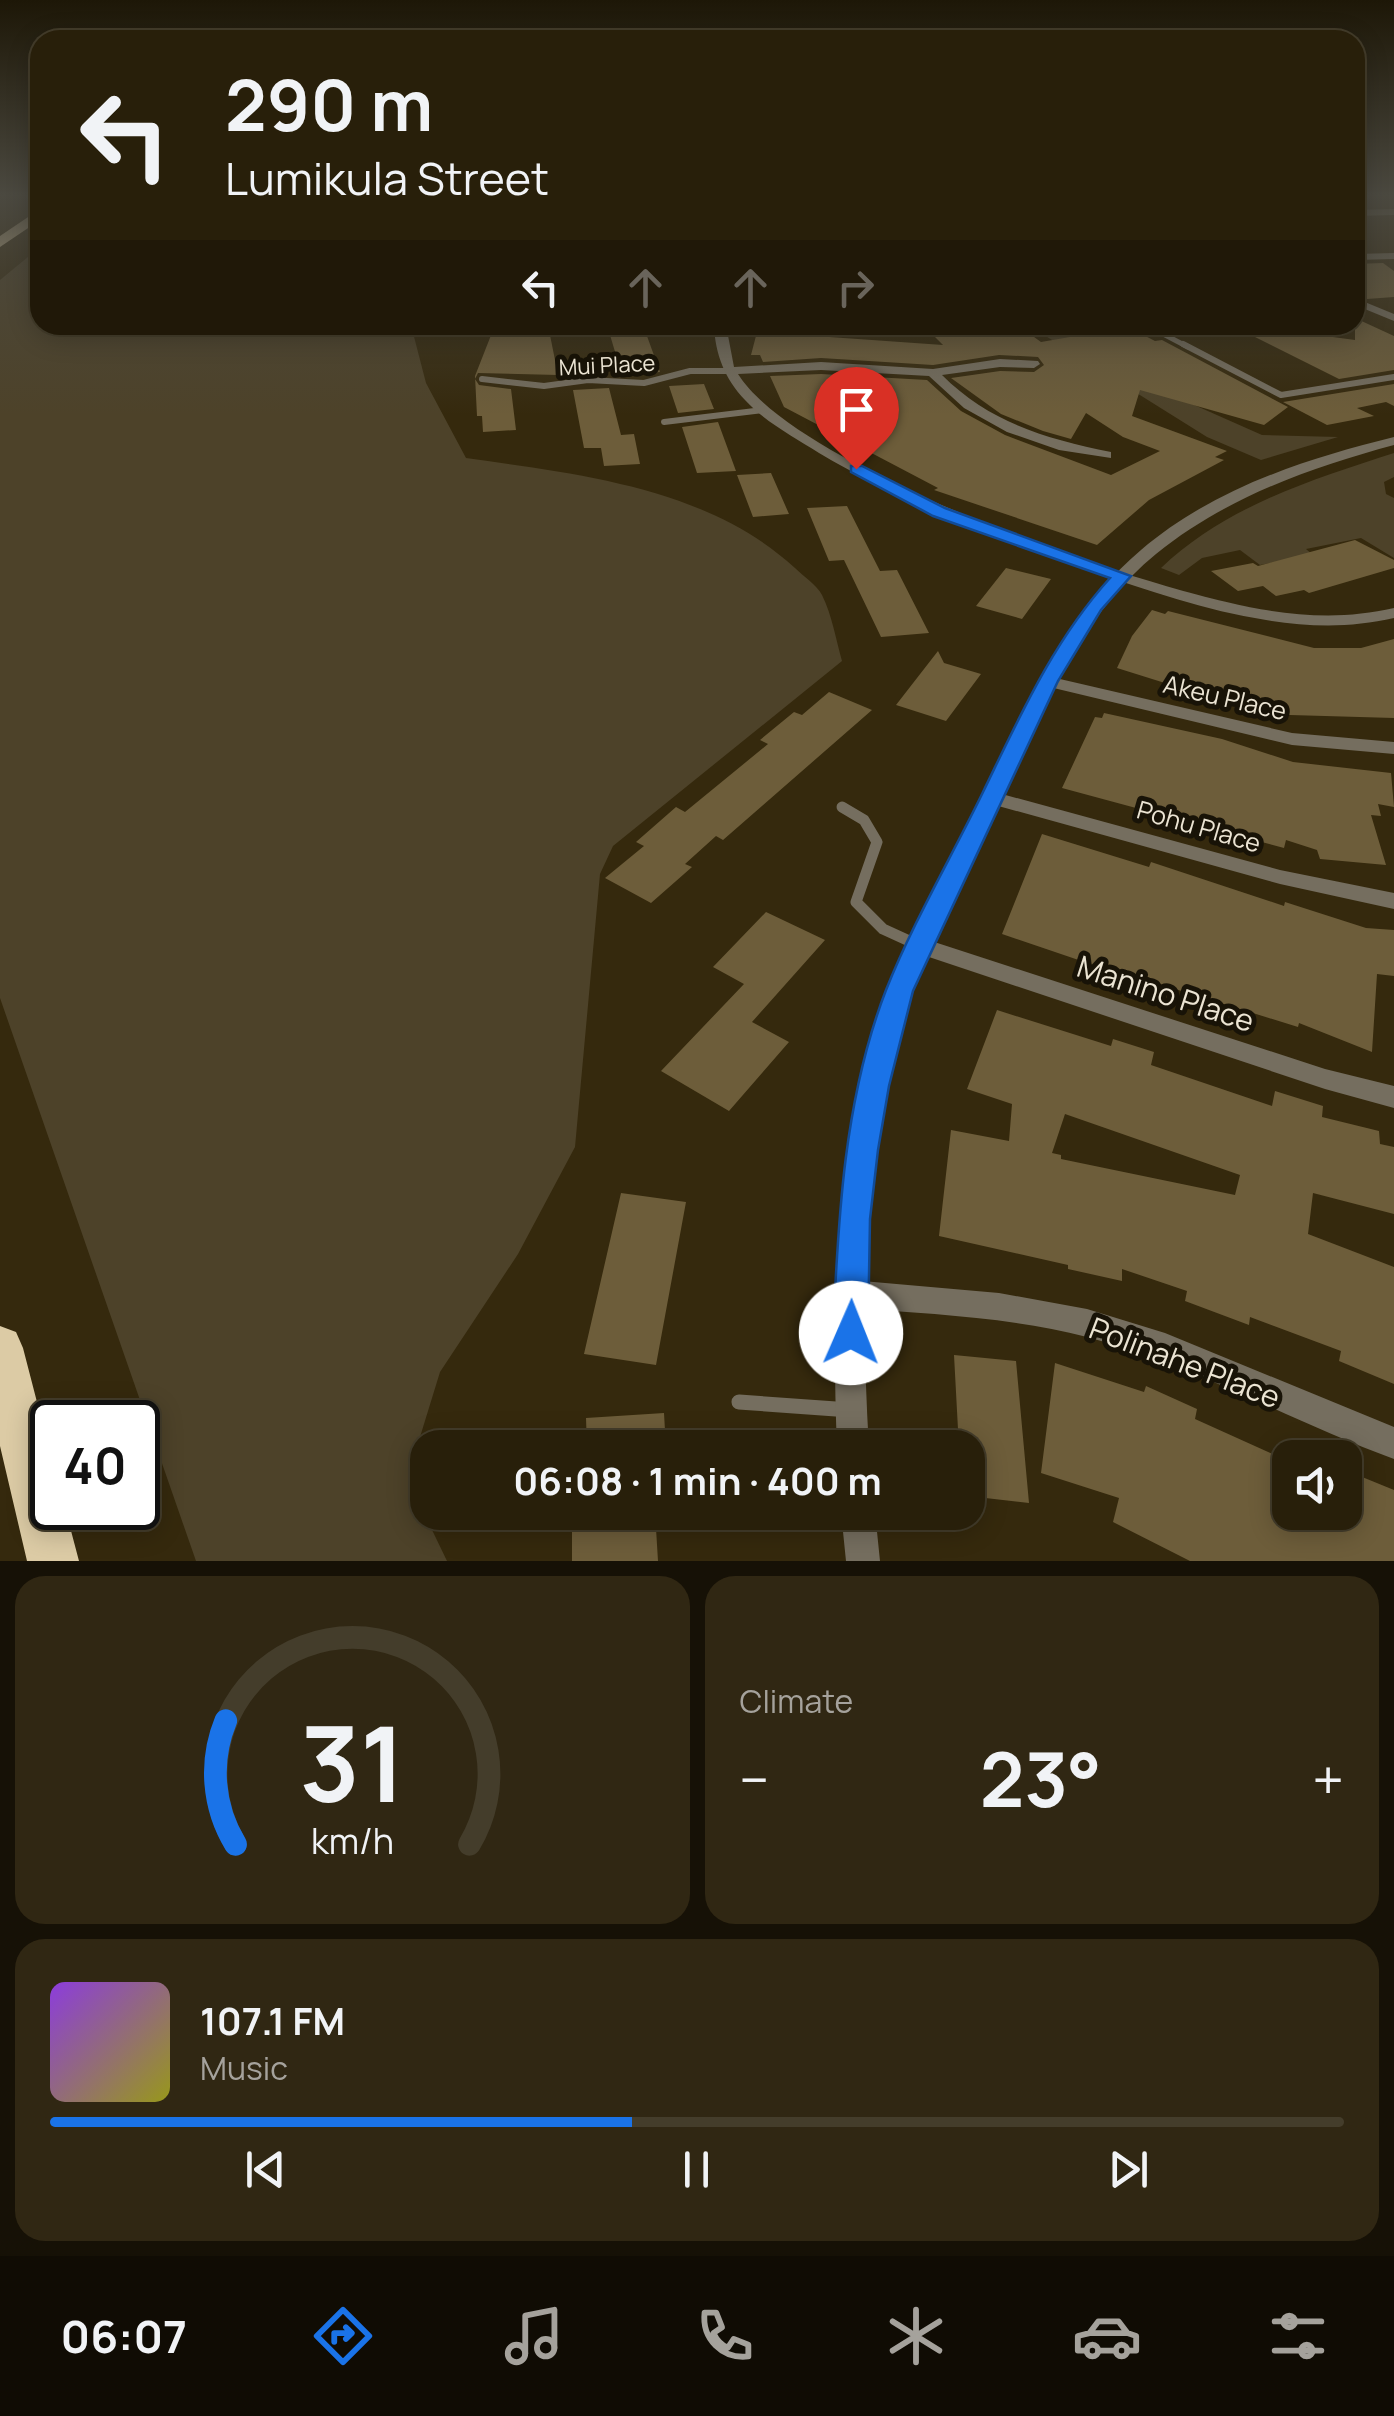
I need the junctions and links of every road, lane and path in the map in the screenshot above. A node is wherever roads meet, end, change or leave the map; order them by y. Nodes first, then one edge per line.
1 (1365, 305) edge
2 (1392, 316) edge
3 (720, 335) edge
4 (1165, 335) edge
5 (1034, 364) dead end
6 (730, 371) junction
7 (933, 373) junction
8 (1394, 377) edge
9 (482, 378) dead end
10 (764, 410) junction
11 (664, 422) dead end
12 (1394, 441) edge
13 (1106, 456) dead end
14 (1122, 576) junction
15 (1394, 613) edge
16 (1048, 681) junction
17 (1394, 748) edge
18 (991, 797) junction
19 (842, 807) dead end
20 (1394, 901) edge
21 (920, 946) junction
22 (1394, 1097) edge
23 (851, 1294) junction
24 (0, 1348) edge
25 (740, 1402) dead end
26 (851, 1410) junction
27 (852, 1430) edge
28 (1394, 1443) edge
29 (860, 1530) edge
30 (53, 1561) edge
31 (863, 1561) edge

1 - 2 street
3 - 6 street
4 - 8 lane
5 - 7 street
6 - 7 street
6 - 9 lane, Mui Place
6 - 10 street
7 - 13 street
10 - 11 lane
10 - 14 street
12 - 14 street
14 - 15 street
14 - 16 street
16 - 17 street, Akeu Place
16 - 18 street
18 - 20 street, Pohu Place
18 - 21 street
19 - 21 lane
21 - 22 street, Manino Place
21 - 23 street
23 - 26 street
23 - 28 street, Polinahe Place
24 - 30 highway
25 - 26 lane
26 - 27 street
29 - 31 street

